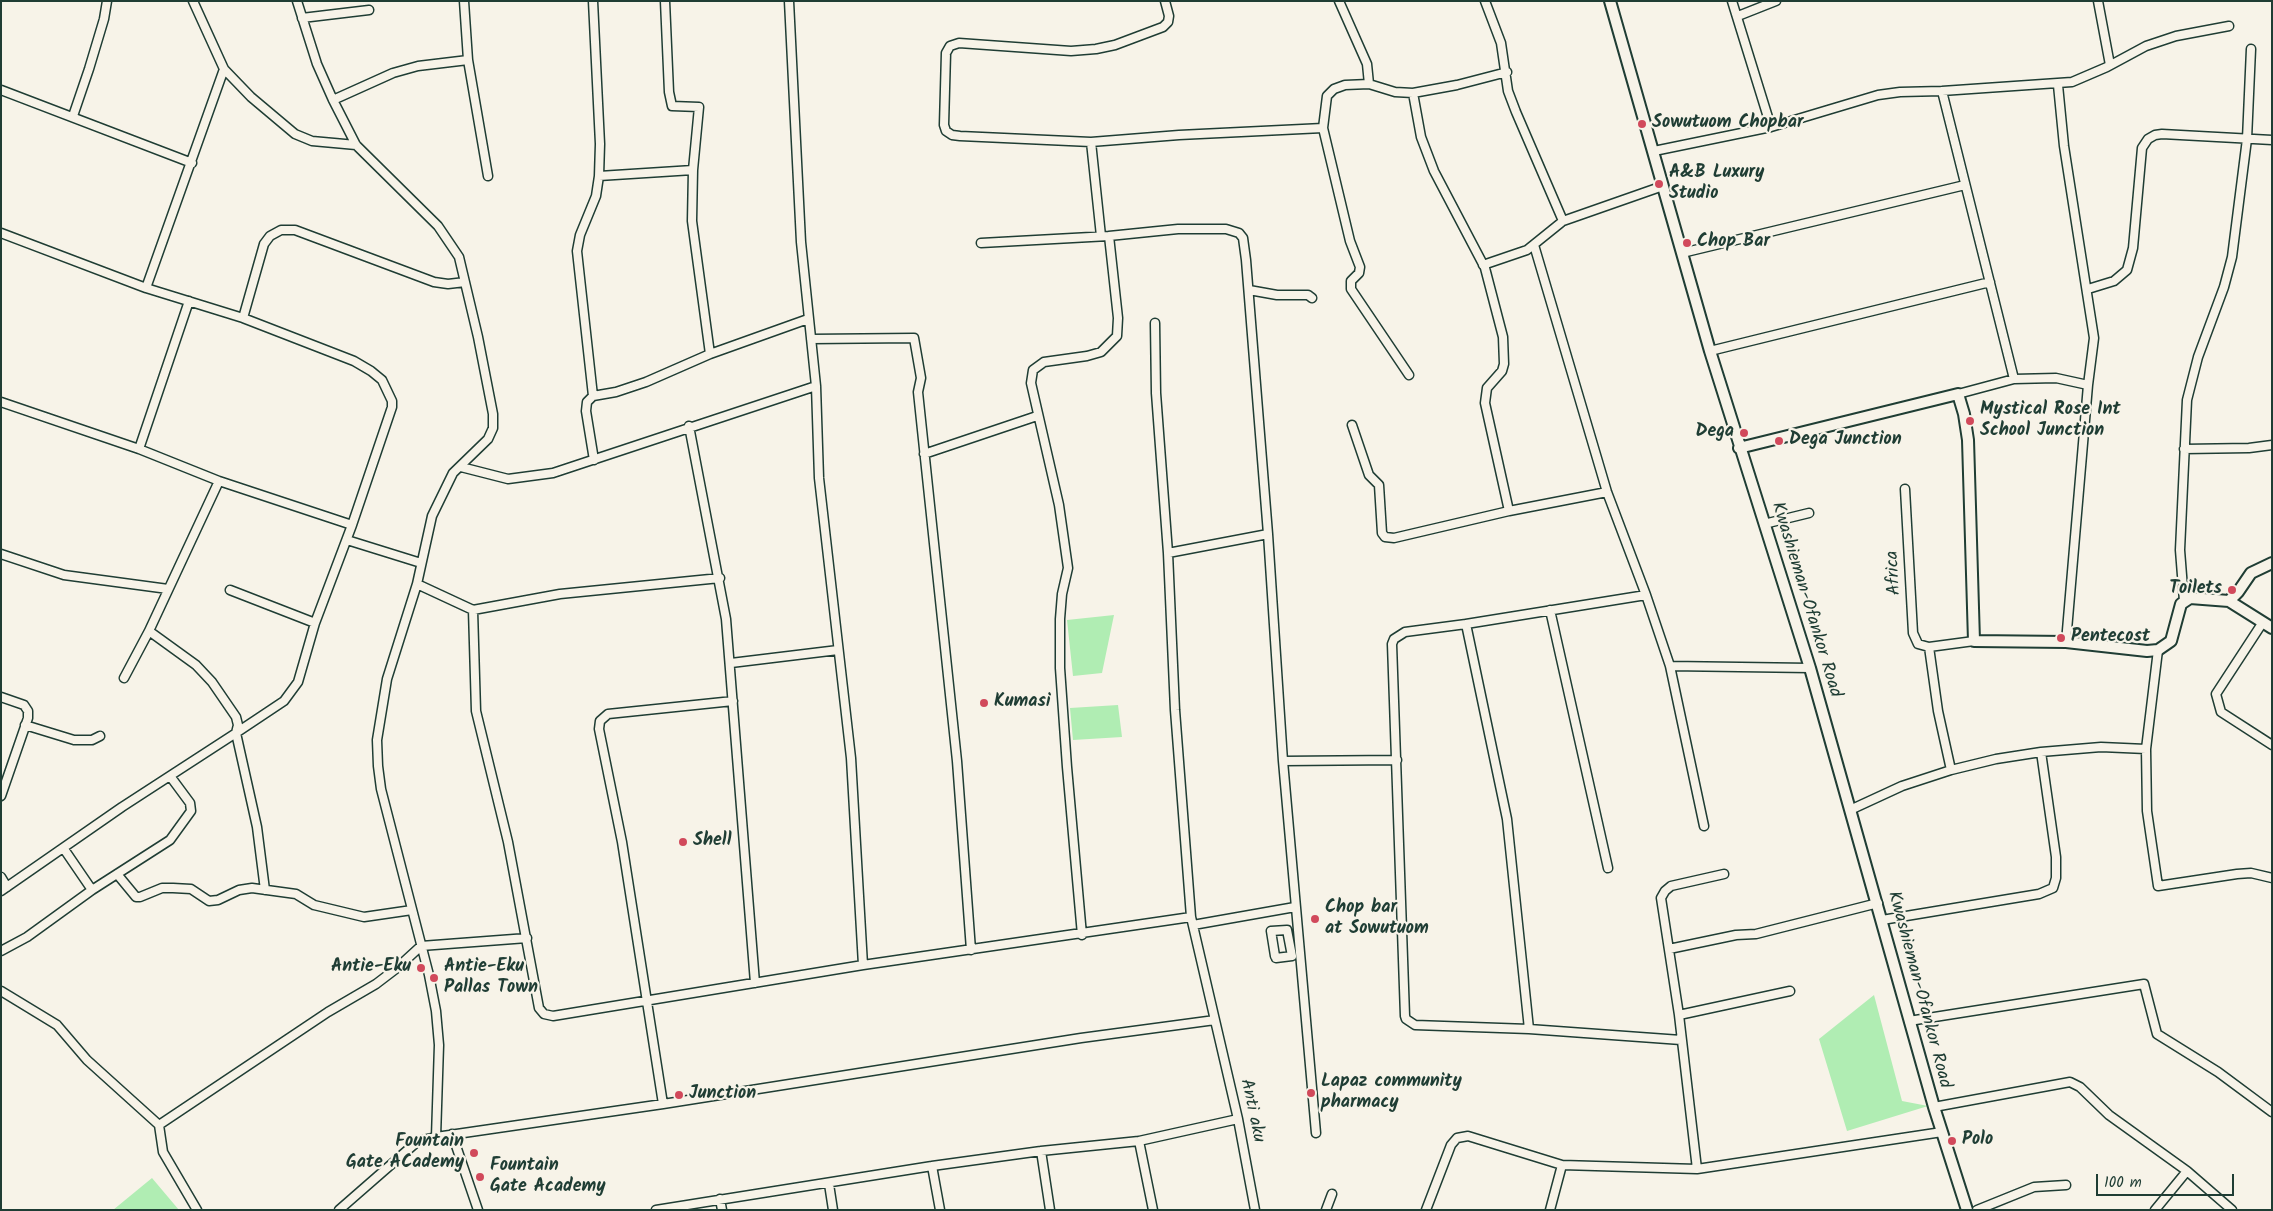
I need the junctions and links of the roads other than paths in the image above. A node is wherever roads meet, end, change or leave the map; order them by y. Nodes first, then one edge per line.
1 (106, 1) edge
2 (193, 1) edge
3 (297, 1) edge
4 (464, 1) edge
5 (593, 1) edge
6 (665, 1) edge
7 (789, 1) edge
8 (1165, 1) edge
9 (1339, 1) edge
10 (1485, 1) edge
11 (1610, 1) edge
12 (1732, 1) edge
13 (1776, 1) edge
14 (2098, 1) edge
15 (369, 10) dead end
16 (1738, 16) junction
17 (302, 18) junction
18 (2228, 26) dead end
19 (2251, 50) dead end
20 (468, 60) junction
21 (2110, 66) junction
22 (224, 69) junction
23 (1507, 72) junction
24 (1369, 84) junction
25 (2058, 84) junction
26 (1, 90) edge
27 (1942, 92) junction
28 (1413, 93) junction
29 (332, 100) junction
30 (73, 116) junction
31 (1771, 127) junction
32 (1323, 128) junction
33 (2247, 139) junction
34 (2272, 140) edge
35 (1091, 142) junction
36 (356, 144) junction
37 (1654, 151) junction
38 (192, 163) junction
39 (694, 170) junction
40 (488, 176) dead end
41 (599, 176) junction
42 (1965, 185) junction
43 (1663, 186) junction
44 (1563, 221) junction
45 (1, 233) edge
46 (1105, 236) junction
47 (981, 243) dead end
48 (1534, 245) junction
49 (1682, 253) junction
50 (1483, 265) junction
51 (465, 282) junction
52 (1990, 282) junction
53 (146, 288) junction
54 (2088, 289) junction
55 (1249, 290) junction
56 (1312, 298) dead end
57 (189, 301) junction
58 (243, 318) junction
59 (808, 318) junction
60 (1156, 323) dead end
61 (811, 339) junction
62 (1710, 351) junction
63 (710, 354) junction
64 (1409, 375) dead end
65 (2014, 379) junction
66 (2088, 385) junction
67 (816, 386) junction
68 (1958, 394) junction
69 (593, 396) junction
70 (2, 405) edge
71 (1037, 416) junction
72 (1352, 425) dead end
73 (689, 426) junction
74 (2272, 445) edge
75 (1740, 448) junction
76 (139, 449) junction
77 (2184, 449) junction
78 (924, 454) junction
79 (594, 460) junction
80 (460, 467) junction
81 (219, 481) junction
82 (1905, 489) dead end
83 (1607, 492) junction
84 (1509, 511) junction
85 (1809, 513) dead end
86 (1764, 524) junction
87 (352, 525) junction
88 (1268, 534) junction
89 (346, 540) junction
90 (1168, 553) junction
91 (1, 554) edge
92 (421, 563) junction
93 (2272, 563) edge
94 (720, 578) junction
95 (417, 584) junction
96 (168, 589) junction
97 (230, 590) dead end
98 (1646, 595) junction
99 (2184, 601) junction
100 (2228, 601) junction
101 (474, 610) junction
102 (1550, 610) junction
103 (315, 622) junction
104 (1466, 624) junction
105 (2268, 625) edge
106 (149, 631) junction
107 (1974, 641) junction
108 (2066, 642) junction
109 (1929, 647) junction
110 (838, 650) junction
111 (2158, 650) junction
112 (730, 663) junction
113 (1670, 666) junction
114 (1810, 668) junction
115 (124, 678) dead end
116 (1, 696) edge
117 (733, 701) junction
118 (25, 725) junction
119 (236, 734) junction
120 (100, 736) dead end
121 (2272, 745) edge
122 (2146, 749) junction
123 (2041, 752) junction
124 (1397, 760) junction
125 (1283, 761) junction
126 (1951, 770) junction
127 (170, 776) junction
128 (2, 792) edge
129 (1850, 810) junction
130 (1704, 826) dead end
131 (64, 849) junction
132 (1608, 868) dead end
133 (117, 874) junction
134 (1724, 874) dead end
135 (1, 878) edge
136 (2272, 878) edge
137 (4, 889) edge
138 (92, 890) junction
139 (265, 890) junction
140 (1878, 903) junction
141 (1295, 907) junction
142 (412, 910) junction
143 (1882, 920) junction
144 (1192, 921) junction
145 (1082, 935) junction
146 (527, 938) junction
147 (421, 946) junction
148 (1670, 949) junction
149 (971, 950) junction
150 (1, 951) edge
151 (863, 965) junction
152 (754, 984) junction
153 (1, 991) edge
154 (1790, 991) dead end
155 (646, 1002) junction
156 (1679, 1015) junction
157 (1215, 1020) junction
158 (1909, 1021) junction
159 (1529, 1029) junction
160 (1681, 1040) junction
161 (663, 1104) junction
162 (1934, 1107) junction
163 (2272, 1112) edge
164 (1238, 1119) junction
165 (159, 1125) junction
166 (1942, 1132) junction
167 (1316, 1133) dead end
168 (452, 1134) junction
169 (436, 1136) junction
170 (1139, 1141) junction
171 (1041, 1151) junction
172 (1562, 1165) junction
173 (932, 1166) junction
174 (1697, 1169) junction
175 (2187, 1172) junction
176 (829, 1184) junction
177 (2066, 1184) dead end
178 (1332, 1194) dead end
179 (720, 1199) junction
180 (197, 1210) edge
181 (339, 1210) edge
182 (478, 1210) edge
183 (656, 1210) edge
184 (722, 1210) edge
185 (833, 1210) edge
186 (940, 1210) edge
187 (1050, 1210) edge
188 (1153, 1210) edge
189 (1255, 1210) edge
190 (1326, 1210) edge
191 (1426, 1210) edge
192 (1550, 1210) edge
193 (1967, 1210) edge
194 (1977, 1210) edge
195 (2155, 1210) edge
196 (2232, 1210) edge

1 - 30 street
2 - 22 street
3 - 17 street
4 - 20 street
5 - 41 street
6 - 39 street
7 - 59 street
8 - 35 street
9 - 24 street
10 - 23 street
11 - 37 main road, Kwashieman-Ofankor Road
12 - 16 street
13 - 16 street
14 - 21 street
15 - 17 street
16 - 31 street
17 - 29 street
18 - 21 street
19 - 33 street
20 - 29 street
20 - 40 street
21 - 25 street
22 - 36 street
22 - 38 street
23 - 28 street
23 - 44 street
24 - 28 street
24 - 32 street
25 - 27 street
25 - 54 street
26 - 30 street
27 - 31 street
27 - 42 street
28 - 50 street
29 - 36 street
30 - 38 street
31 - 37 street
32 - 35 street
32 - 64 street
33 - 34 street
33 - 54 street
33 - 77 street
35 - 46 street
36 - 51 street
37 - 43 main road, Kwashieman-Ofankor Road
38 - 53 street
39 - 41 street
39 - 63 street
41 - 69 street
42 - 49 street
42 - 52 street
43 - 44 street
43 - 49 main road, Kwashieman-Ofankor Road
44 - 48 street
45 - 53 street
46 - 47 street
46 - 55 street
46 - 71 street
48 - 50 street
48 - 83 street
49 - 62 main road, Kwashieman-Ofankor Road
50 - 84 street
51 - 58 street
51 - 80 street
52 - 62 street
52 - 65 street
53 - 57 street
54 - 66 street
55 - 56 street
55 - 88 street
57 - 58 street
57 - 76 street
58 - 87 street
59 - 61 street
59 - 63 street
60 - 90 street, Anti aku
61 - 67 street
61 - 78 street
62 - 75 main road, Kwashieman-Ofankor Road
63 - 69 street
65 - 66 street
65 - 68 street
66 - 108 street
67 - 73 street
67 - 110 street
68 - 75 main road
68 - 107 main road
69 - 79 street
70 - 76 street
71 - 78 street
71 - 145 street
72 - 84 street
73 - 79 street
73 - 94 street
74 - 77 street
75 - 86 main road, Kwashieman-Ofankor Road
76 - 81 street
77 - 99 street
78 - 149 street
79 - 80 street
80 - 92 street
81 - 87 street
81 - 96 street
82 - 109 street, Africa
83 - 84 street
83 - 98 street
85 - 86 street
86 - 114 main road, Kwashieman-Ofankor Road
87 - 89 street
88 - 90 street
88 - 125 street
89 - 92 street
89 - 103 street
90 - 144 street, Anti aku
91 - 96 street
92 - 95 street
93 - 100 main road
94 - 101 street
94 - 112 street
95 - 101 street
95 - 142 street
96 - 106 street
97 - 103 street
98 - 102 street
98 - 113 street
99 - 100 main road
99 - 111 main road
100 - 105 main road
101 - 146 street
102 - 104 street
102 - 132 street
103 - 119 street
104 - 124 street
104 - 159 street
105 - 121 street
106 - 115 street
106 - 119 street
107 - 108 main road
107 - 109 street
108 - 111 main road
109 - 126 street
110 - 112 street
110 - 151 street
111 - 122 street
112 - 117 street
113 - 114 street
113 - 130 street
114 - 129 main road, Kwashieman-Ofankor Road
116 - 118 street
117 - 152 street
117 - 155 street
118 - 120 street
118 - 128 street
119 - 127 street
119 - 139 street
122 - 123 street
122 - 136 street
123 - 126 street
123 - 143 street
124 - 125 street
124 - 159 street
125 - 141 street
126 - 129 street
127 - 131 street
127 - 133 street
129 - 140 main road, Kwashieman-Ofankor Road
131 - 137 street
131 - 138 street
133 - 138 street
133 - 139 street
134 - 148 street
135 - 137 street
138 - 150 street
139 - 142 street
140 - 143 main road, Kwashieman-Ofankor Road
140 - 148 street
141 - 144 street
141 - 167 street
142 - 147 street
143 - 158 main road, Kwashieman-Ofankor Road
144 - 145 street
144 - 157 street, Anti aku
145 - 149 street
146 - 147 street
146 - 155 street
147 - 165 street
147 - 169 street
148 - 156 street
149 - 151 street
151 - 152 street
152 - 155 street
153 - 165 street
154 - 156 street
155 - 161 street
156 - 160 street
157 - 161 street
157 - 164 street, Anti aku
158 - 162 main road, Kwashieman-Ofankor Road
158 - 163 street
159 - 160 street
160 - 174 street
161 - 168 street
162 - 166 main road, Kwashieman-Ofankor Road
162 - 175 street
164 - 170 street
164 - 189 street, Anti aku
165 - 180 street
166 - 174 street
166 - 193 main road, Kwashieman-Ofankor Road
168 - 169 street
168 - 182 street
169 - 181 street
170 - 171 street
170 - 188 street
171 - 173 street
171 - 187 street
172 - 174 street
172 - 191 street
172 - 192 street
173 - 176 street
173 - 186 street
175 - 195 street
175 - 196 street
176 - 179 street
176 - 185 street
177 - 194 street
178 - 190 street
179 - 183 street
179 - 184 street

